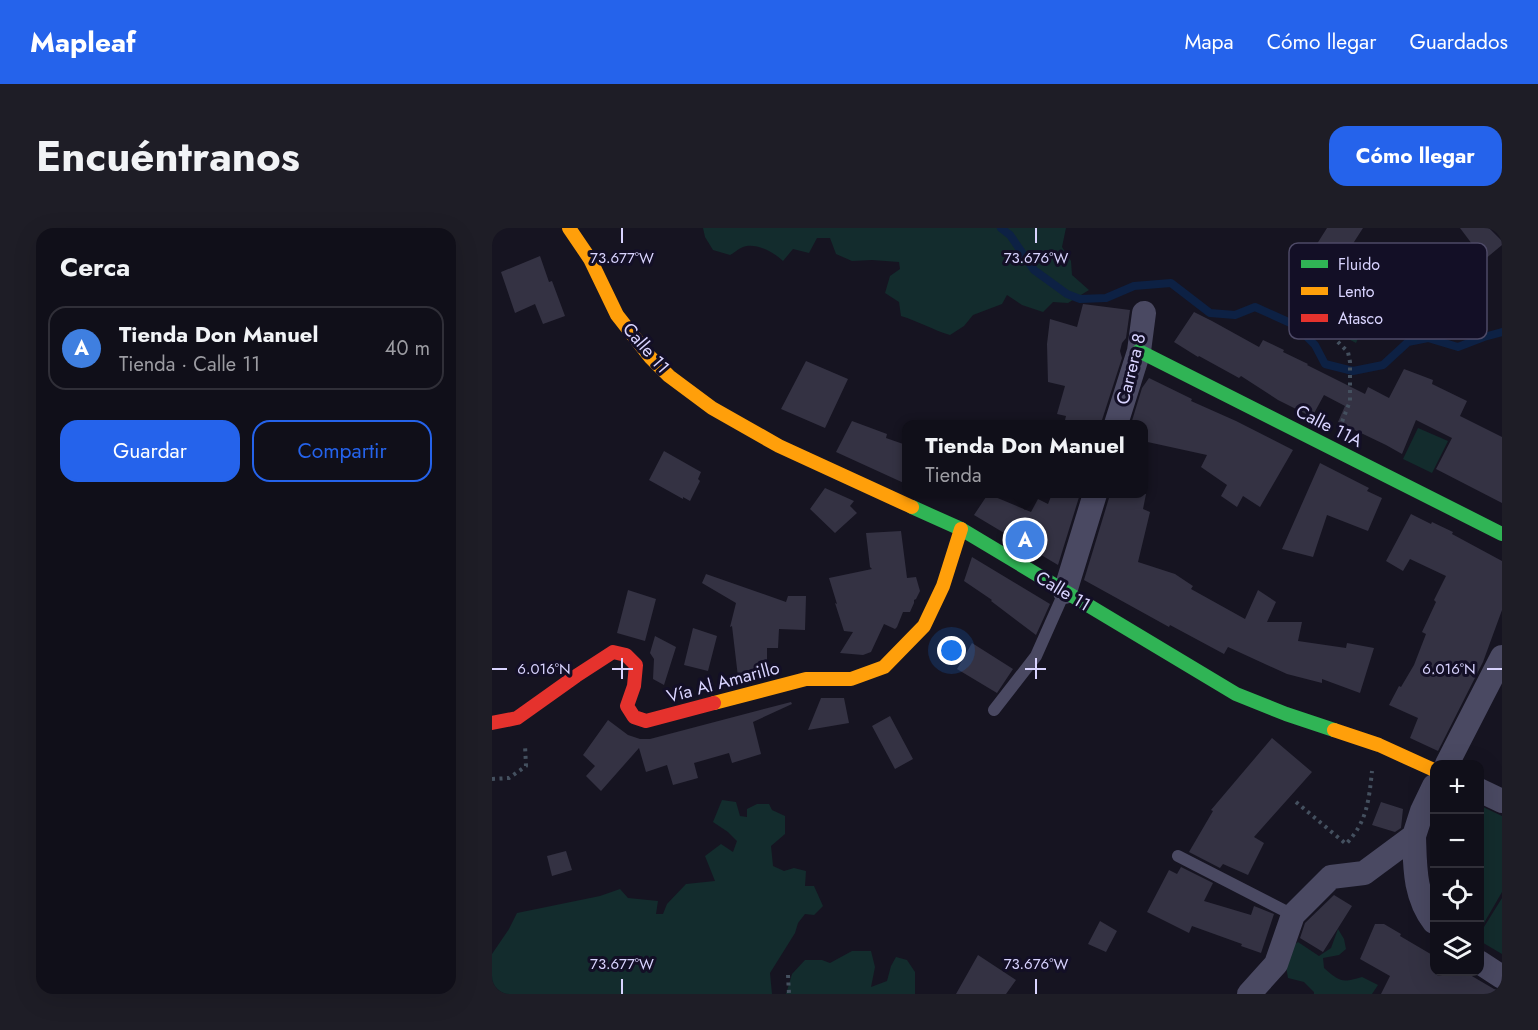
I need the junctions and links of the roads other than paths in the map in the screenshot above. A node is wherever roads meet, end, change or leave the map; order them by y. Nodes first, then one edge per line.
1 (569, 228) edge
2 (1144, 313) dead end
3 (1139, 351) junction
4 (1117, 420) edge
5 (1094, 498) edge
6 (961, 530) junction
7 (1502, 534) edge
8 (1065, 592) junction
9 (1502, 657) edge
10 (994, 710) dead end
11 (492, 723) edge
12 (1450, 760) edge
13 (1430, 768) edge
14 (1484, 792) edge
15 (1430, 794) edge
16 (1502, 801) edge
17 (1414, 836) junction
18 (1178, 856) dead end
19 (1430, 914) edge
20 (1293, 915) junction
21 (1484, 965) edge
22 (1502, 976) edge
23 (1249, 994) edge

1 - 6 street, Calle 11
2 - 3 street, Carrera 8
3 - 4 street, Carrera 8
3 - 7 street, Calle 11A
5 - 8 street
6 - 8 street, Calle 11
6 - 11 street, Vía Al Amarillo
8 - 10 lane
8 - 13 street, Calle 11
9 - 12 street
14 - 16 street
15 - 17 street
17 - 19 street
17 - 20 street
18 - 20 lane
20 - 23 street
21 - 22 street

